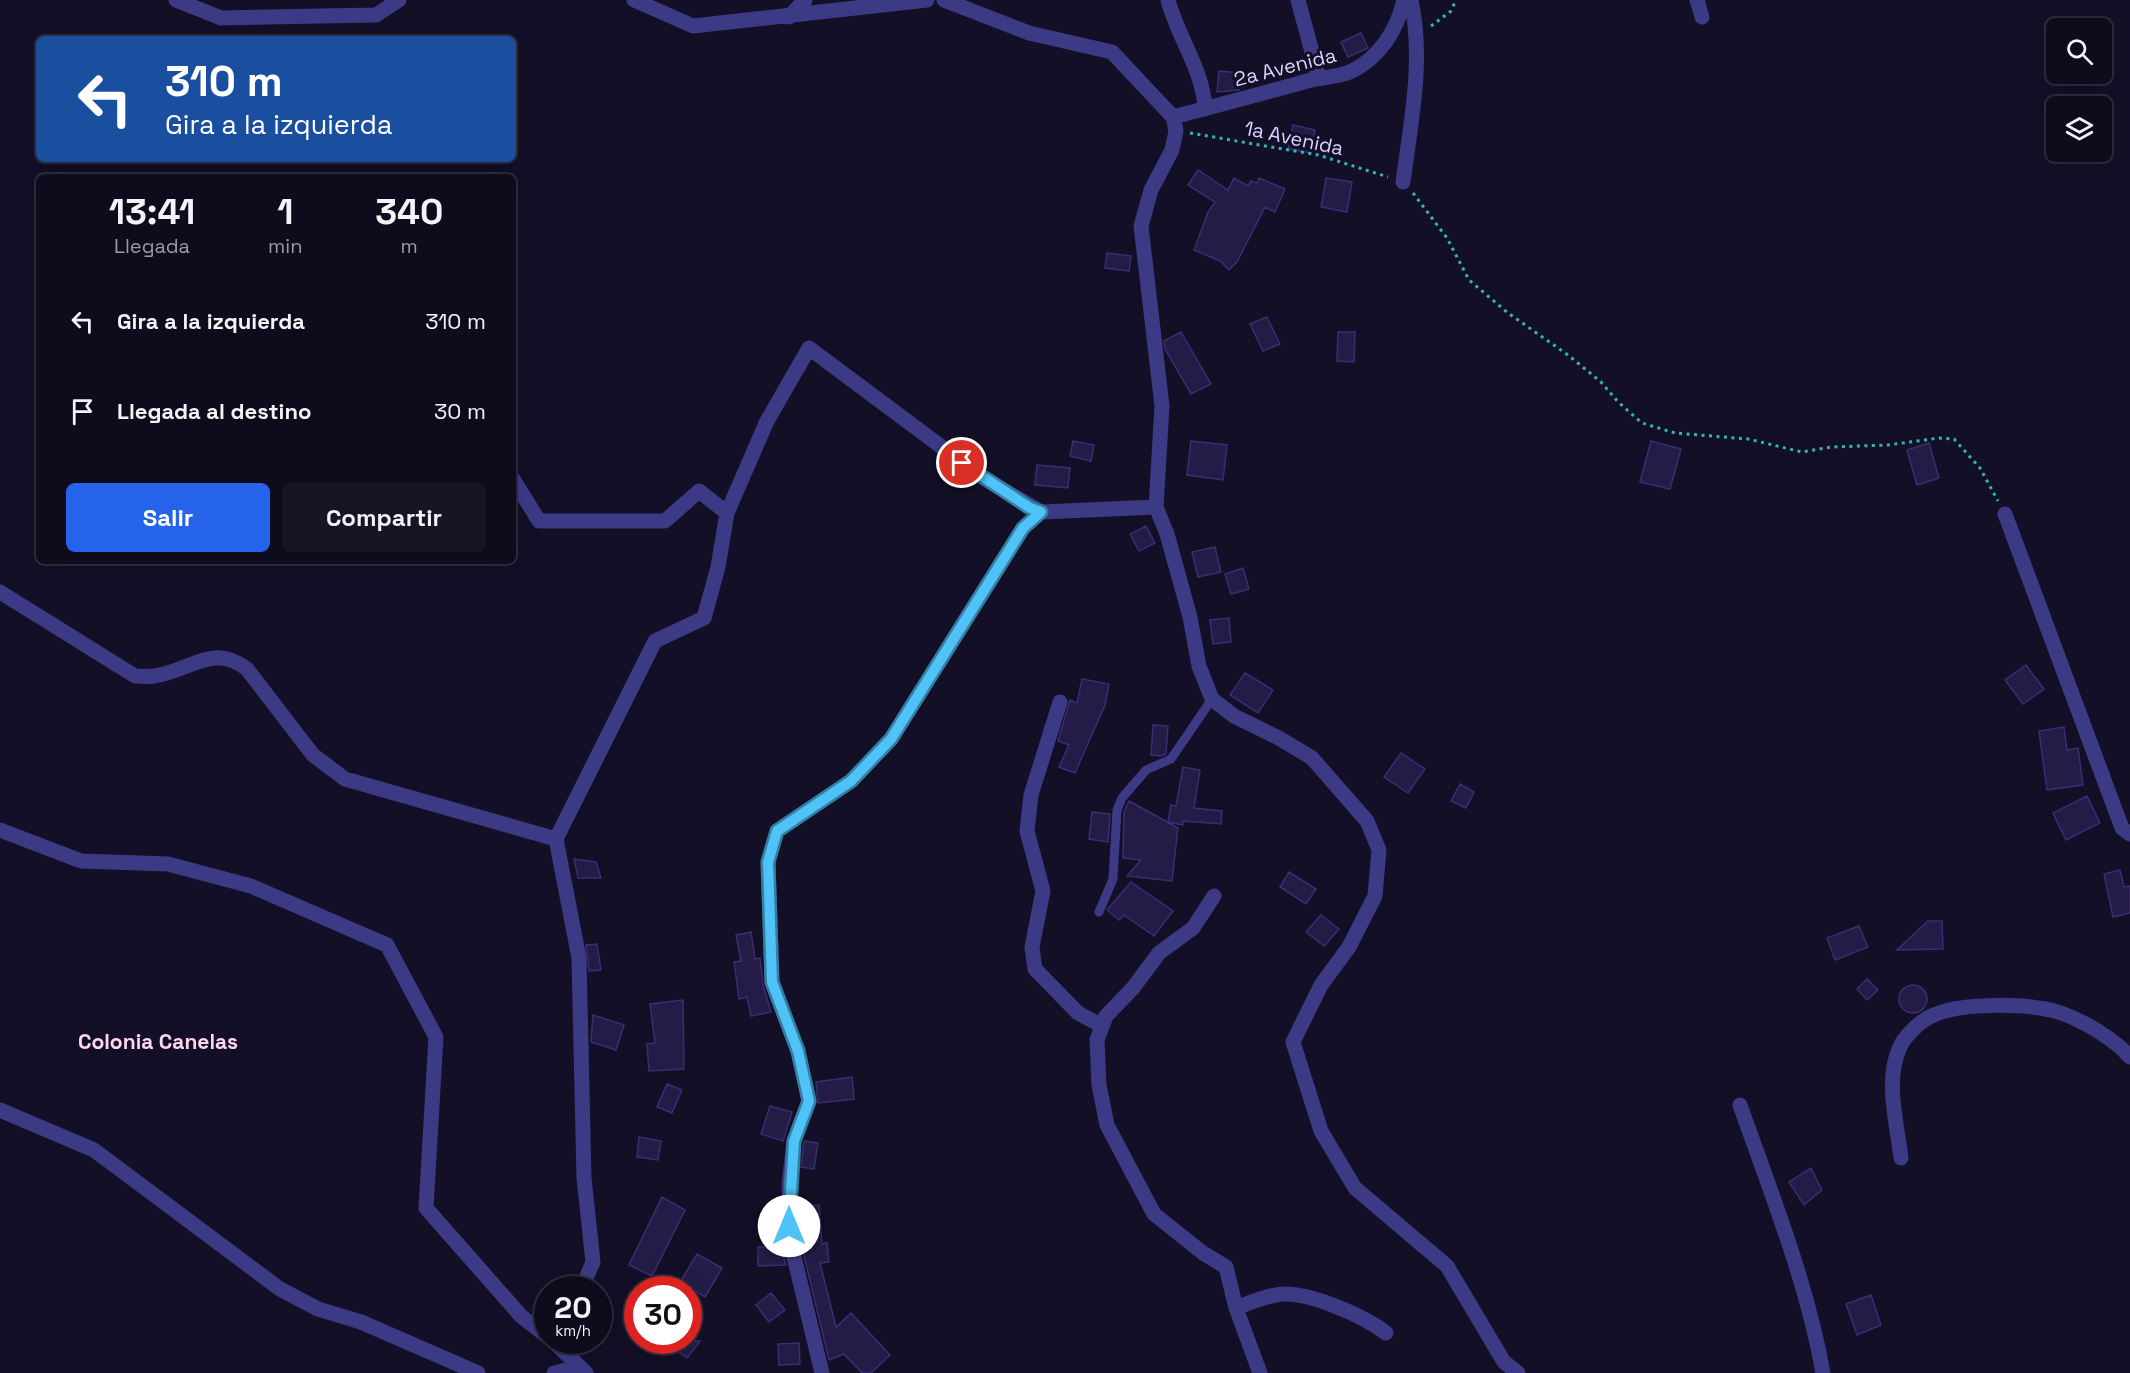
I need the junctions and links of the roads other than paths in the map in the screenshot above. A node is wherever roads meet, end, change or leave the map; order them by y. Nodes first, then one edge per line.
1 (176, 0) edge
2 (399, 0) edge
3 (634, 0) edge
4 (805, 0) edge
5 (927, 0) edge
6 (944, 0) edge
7 (1168, 0) edge
8 (1298, 0) edge
9 (1404, 0) edge
10 (1411, 0) edge
11 (1697, 0) edge
12 (789, 17) junction
13 (1702, 17) dead end
14 (1319, 78) junction
15 (1205, 109) junction
16 (1175, 124) junction
17 (1403, 182) road end
18 (516, 484) edge
19 (1156, 507) junction
20 (1041, 512) junction
21 (727, 513) junction
22 (2005, 514) road end
23 (0, 592) edge
24 (1212, 699) junction
25 (1060, 702) dead end
26 (0, 830) edge
27 (2130, 834) edge
28 (556, 839) junction
29 (1214, 896) dead end
30 (1099, 912) dead end
31 (1102, 1026) junction
32 (2130, 1058) edge
33 (1740, 1105) dead end
34 (0, 1110) edge
35 (1901, 1158) dead end
36 (586, 1276) edge
37 (1236, 1308) junction
38 (534, 1326) edge
39 (1386, 1333) dead end
40 (567, 1354) edge
41 (582, 1370) edge
42 (478, 1373) edge
43 (554, 1373) edge
44 (822, 1373) edge
45 (1260, 1373) edge
46 (1518, 1373) edge
47 (1823, 1373) edge

1 - 2 street
3 - 12 street
4 - 12 street
5 - 12 street
6 - 16 street
7 - 15 street
8 - 14 street
9 - 14 street, 2a Avenida
10 - 17 street
11 - 13 street
14 - 15 street, 2a Avenida
15 - 16 street, 2a Avenida
16 - 19 street
18 - 21 street
19 - 20 street
19 - 24 street
20 - 21 street
20 - 44 street
21 - 28 street
22 - 27 street
23 - 28 street
24 - 30 lane
24 - 46 street
25 - 31 street
26 - 38 street
28 - 36 street
29 - 31 street
31 - 37 street
32 - 35 street
33 - 47 street
34 - 42 street
37 - 39 street
37 - 45 street
40 - 41 street
41 - 43 street

